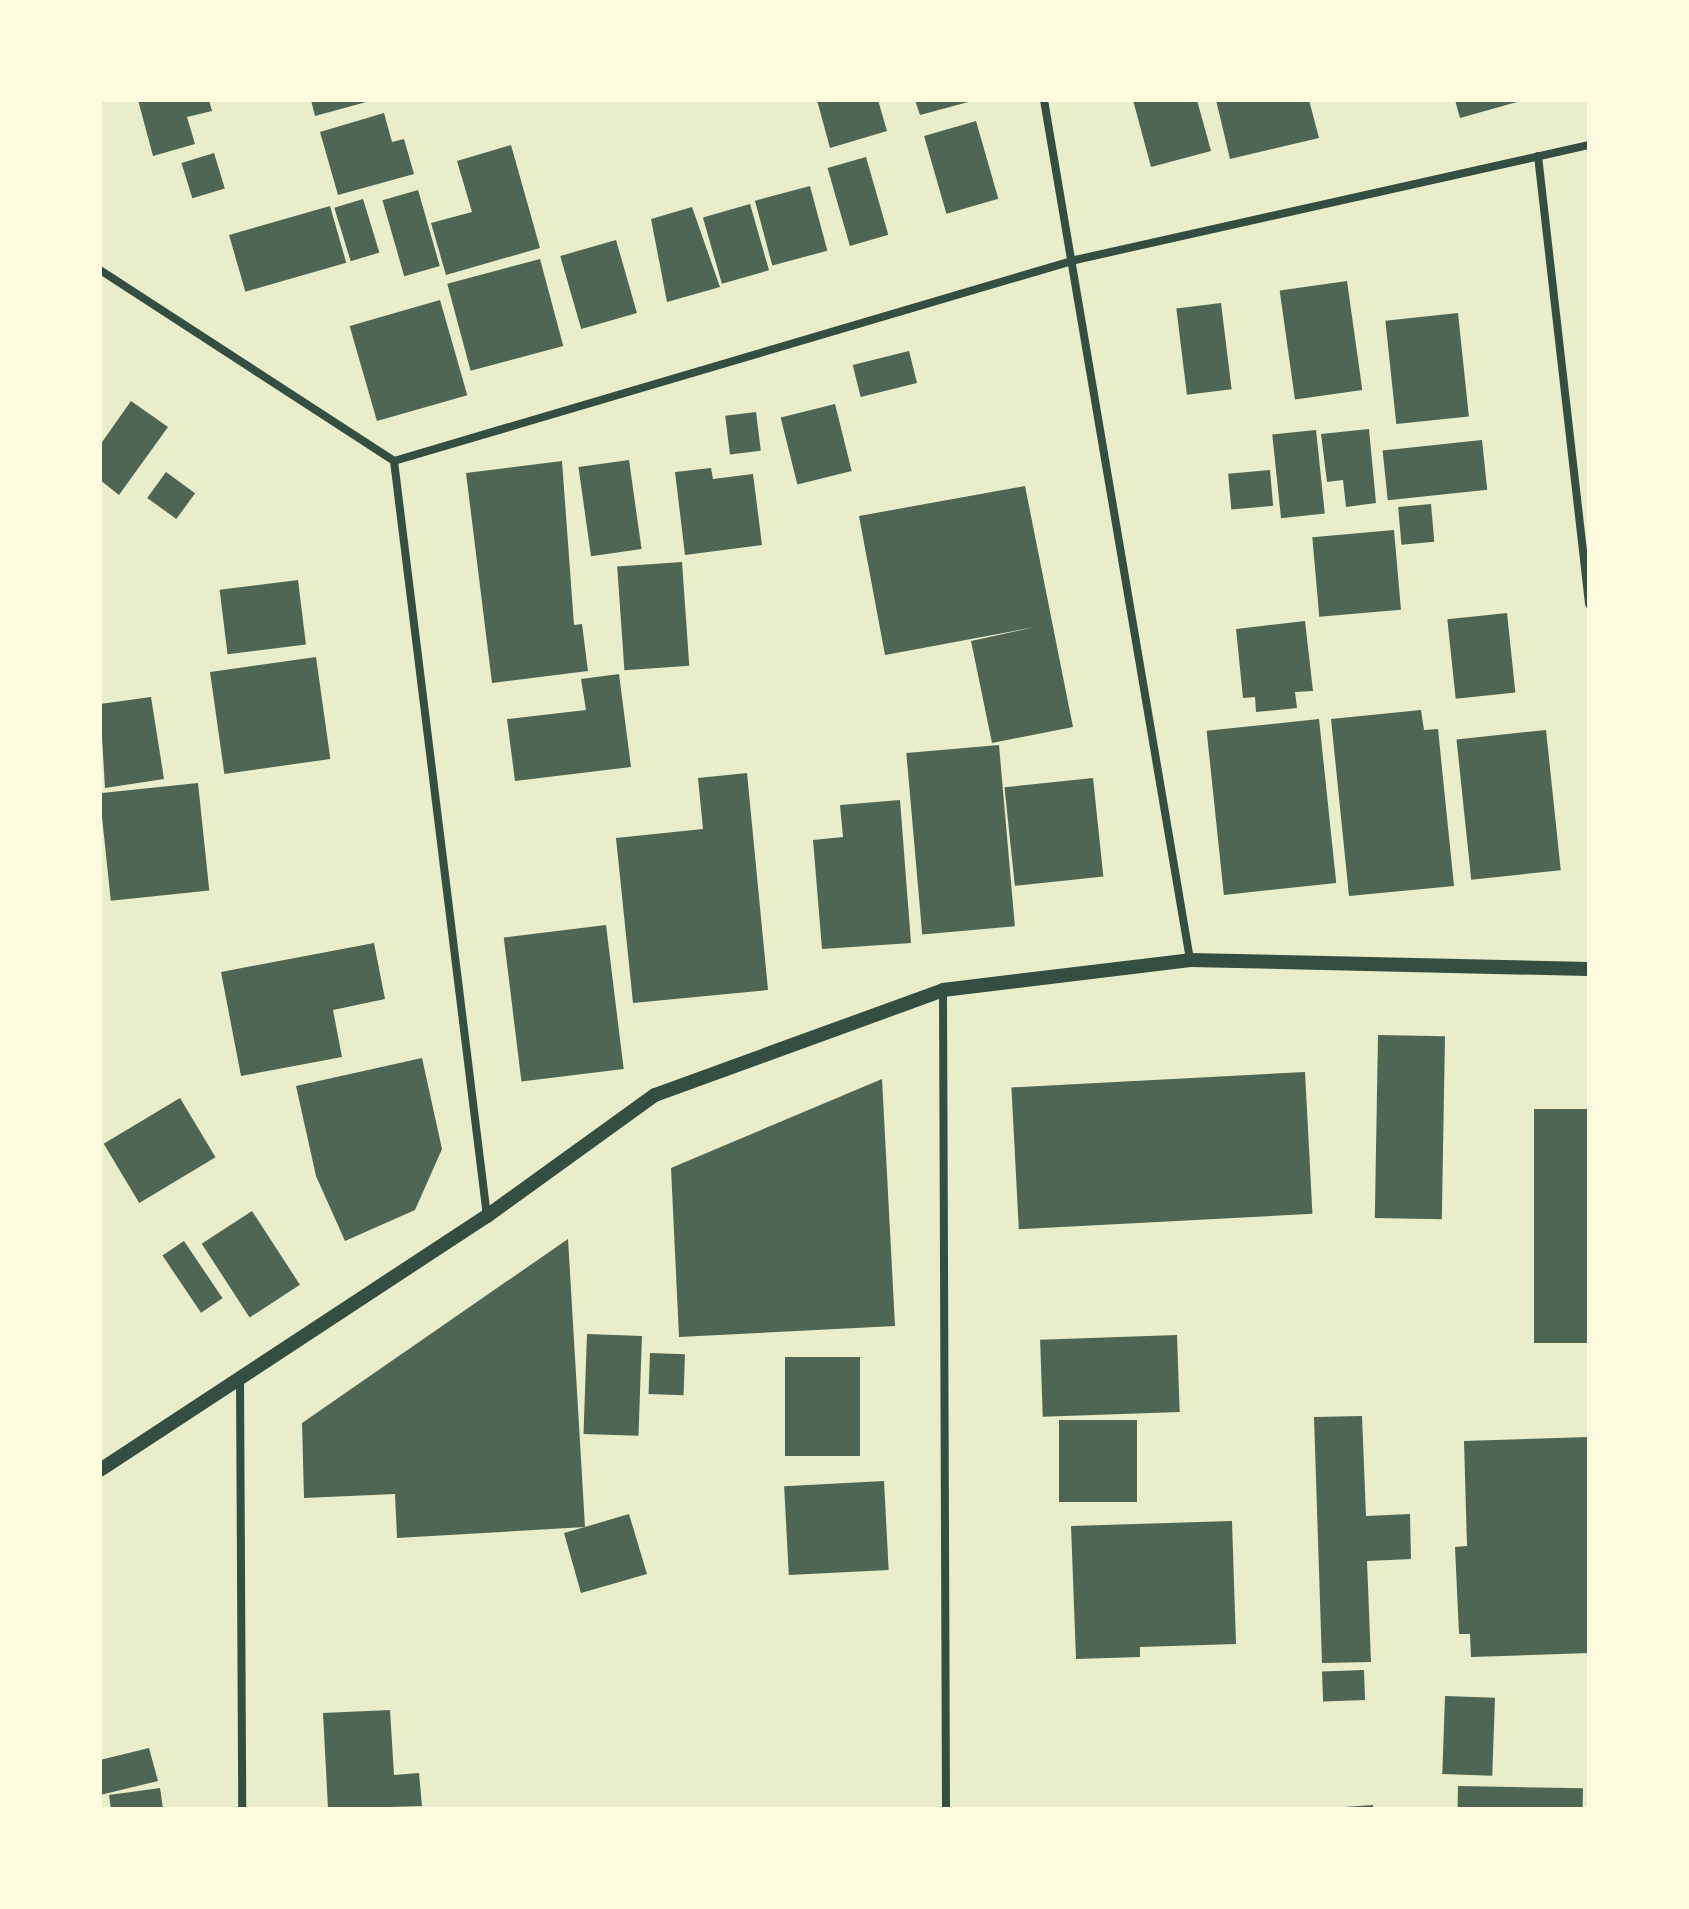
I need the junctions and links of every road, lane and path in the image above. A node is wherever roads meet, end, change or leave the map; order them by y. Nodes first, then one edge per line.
1 (1044, 100) edge
2 (1589, 145) edge
3 (1538, 156) junction
4 (1075, 260) junction
5 (100, 270) edge
6 (394, 461) junction
7 (1589, 604) edge
8 (1190, 960) junction
9 (1589, 969) edge
10 (943, 990) junction
11 (487, 1216) junction
12 (240, 1379) junction
13 (100, 1470) edge
14 (242, 1809) edge
15 (946, 1809) edge

1 - 4 street
2 - 3 street
3 - 4 street
3 - 7 street
4 - 6 street
4 - 8 street
5 - 6 street
6 - 11 street
8 - 9 street
8 - 10 street
10 - 11 street
10 - 15 street
11 - 12 street
12 - 13 street
12 - 14 street

